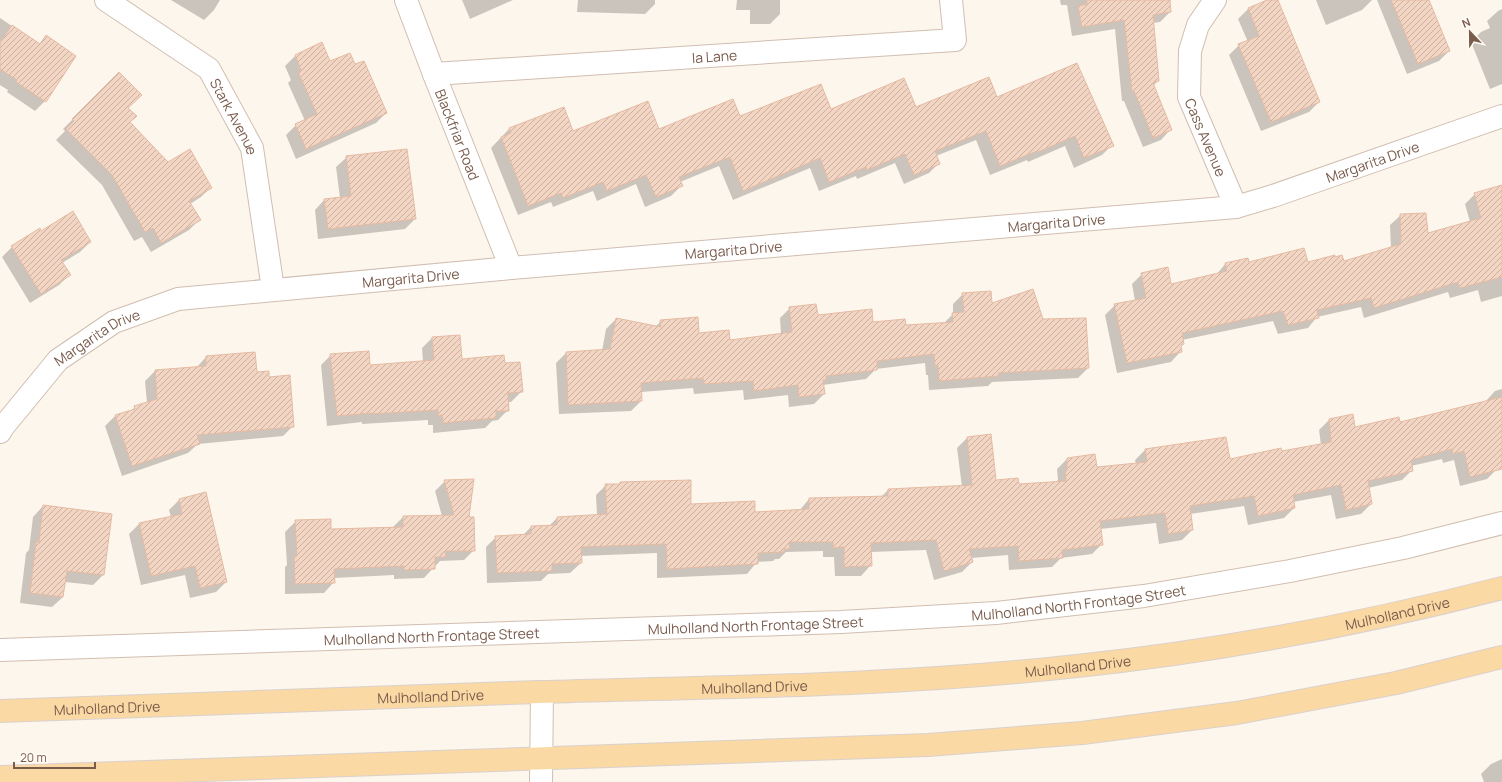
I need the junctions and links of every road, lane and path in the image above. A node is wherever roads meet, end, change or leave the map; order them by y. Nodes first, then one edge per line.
1 (106, 0) edge
2 (406, 0) edge
3 (952, 0) edge
4 (1215, 0) edge
5 (434, 74) junction
6 (1502, 116) edge
7 (1236, 207) junction
8 (512, 268) junction
9 (273, 289) junction
10 (1, 428) edge
11 (1502, 523) edge
12 (1502, 588) edge
13 (0, 650) edge
14 (1502, 657) edge
15 (542, 692) junction
16 (0, 711) edge
17 (540, 759) junction
18 (0, 777) edge
19 (541, 782) edge

1 - 9 street, Stark Avenue
2 - 5 street, Blackfriar Road
3 - 5 street, Ia Lane
4 - 7 street, Cass Avenue
5 - 8 street, Blackfriar Road
6 - 7 street, Margarita Drive
7 - 8 street, Margarita Drive
8 - 9 street, Margarita Drive
9 - 10 street, Margarita Drive
11 - 13 street, Mulholland North Frontage Street
12 - 15 main road, Mulholland Drive
14 - 17 main road
15 - 16 main road, Mulholland Drive
15 - 17 street
17 - 18 main road
17 - 19 street

